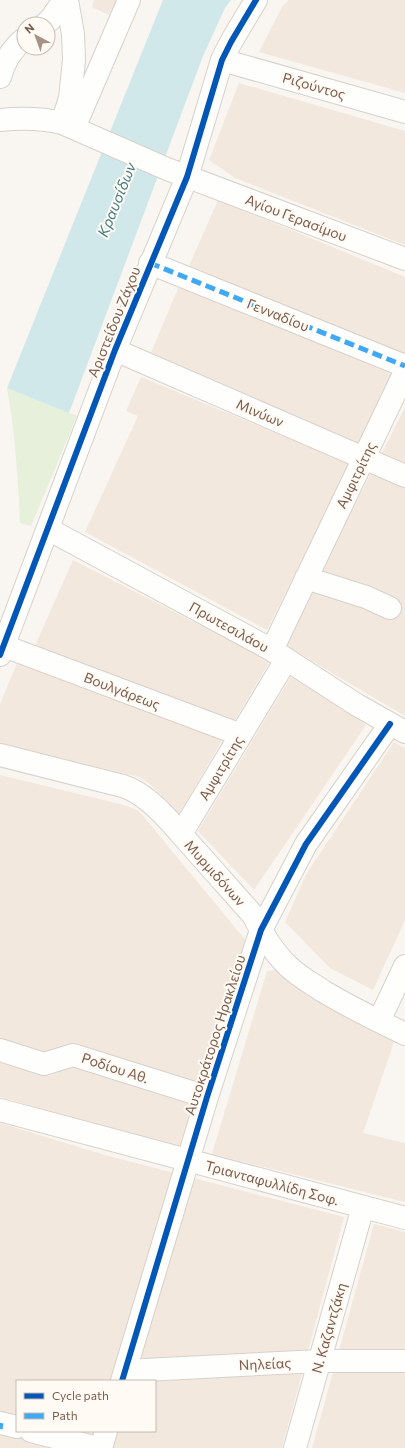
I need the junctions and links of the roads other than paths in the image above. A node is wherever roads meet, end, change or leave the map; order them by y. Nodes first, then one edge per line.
1 (65, 0) edge
2 (129, 0) edge
3 (256, 0) edge
4 (53, 16) edge
5 (16, 46) edge
6 (222, 60) junction
7 (0, 77) edge
8 (405, 112) edge
9 (0, 120) edge
10 (68, 126) junction
11 (177, 173) junction
12 (405, 259) edge
13 (150, 263) junction
14 (115, 350) junction
15 (405, 366) edge
16 (405, 372) edge
17 (364, 458) junction
18 (405, 476) edge
19 (48, 529) junction
20 (306, 578) junction
21 (390, 608) dead end
22 (2, 651) edge
23 (279, 655) junction
24 (397, 728) edge
25 (241, 736) junction
26 (0, 755) edge
27 (181, 834) junction
28 (261, 930) junction
29 (405, 966) edge
30 (379, 1021) junction
31 (405, 1034) edge
32 (0, 1050) edge
33 (207, 1097) junction
34 (0, 1110) edge
35 (188, 1161) junction
36 (363, 1207) junction
37 (405, 1218) edge
38 (319, 1361) junction
39 (405, 1361) edge
40 (123, 1376) edge
41 (35, 1432) edge
42 (106, 1432) edge
43 (97, 1448) edge
44 (101, 1448) edge
45 (295, 1448) edge

1 - 4 street
1 - 10 street
2 - 10 street
3 - 6 street, Αριστείδου Ζάχου
5 - 7 street
6 - 8 street, Ριζούντος
6 - 11 street, Αριστείδου Ζάχου
9 - 10 street, Αγίου Γερασίμου
10 - 11 street, Αγίου Γερασίμου
11 - 12 street, Αγίου Γερασίμου
11 - 13 street, Αριστείδου Ζάχου
13 - 14 street, Αριστείδου Ζάχου
13 - 15 street, Γενναδίου
14 - 17 street, Μινύων
14 - 19 street, Αριστείδου Ζάχου
16 - 17 street, Αμφιτρίτης
17 - 18 street, Μινύων
17 - 20 street, Αμφιτρίτης
19 - 22 street, Αριστείδου Ζάχου
19 - 23 street, Πρωτεσιλάου
20 - 21 street
20 - 23 street, Αμφιτρίτης
22 - 25 street, Βουλγάρεως
23 - 24 street, Πρωτεσιλάου
23 - 25 street, Αμφιτρίτης
24 - 28 street, Αυτοκράτορος Ηρακλείου
25 - 27 street, Αμφιτρίτης
26 - 27 street, Μυρμιδόνων
27 - 28 street, Μυρμιδόνων
28 - 30 street, Μυρμιδόνων
28 - 33 street, Αυτοκράτορος Ηρακλείου
29 - 30 street
30 - 31 street, Μυρμιδόνων
32 - 33 street, Ροδίου Αθ.
33 - 35 street, Αυτοκράτορος Ηρακλείου
34 - 35 street, Τριανταφυλλίδη Σοφ.
35 - 36 street, Τριανταφυλλίδη Σοφ.
35 - 40 street, Αυτοκράτορος Ηρακλείου
36 - 37 street, Τριανταφυλλίδη Σοφ.
36 - 38 street, Ν. Καζαντζάκη
38 - 39 street, Νηλείας
38 - 40 street, Νηλείας
38 - 45 street, Ν. Καζαντζάκη
41 - 43 street
42 - 44 street

